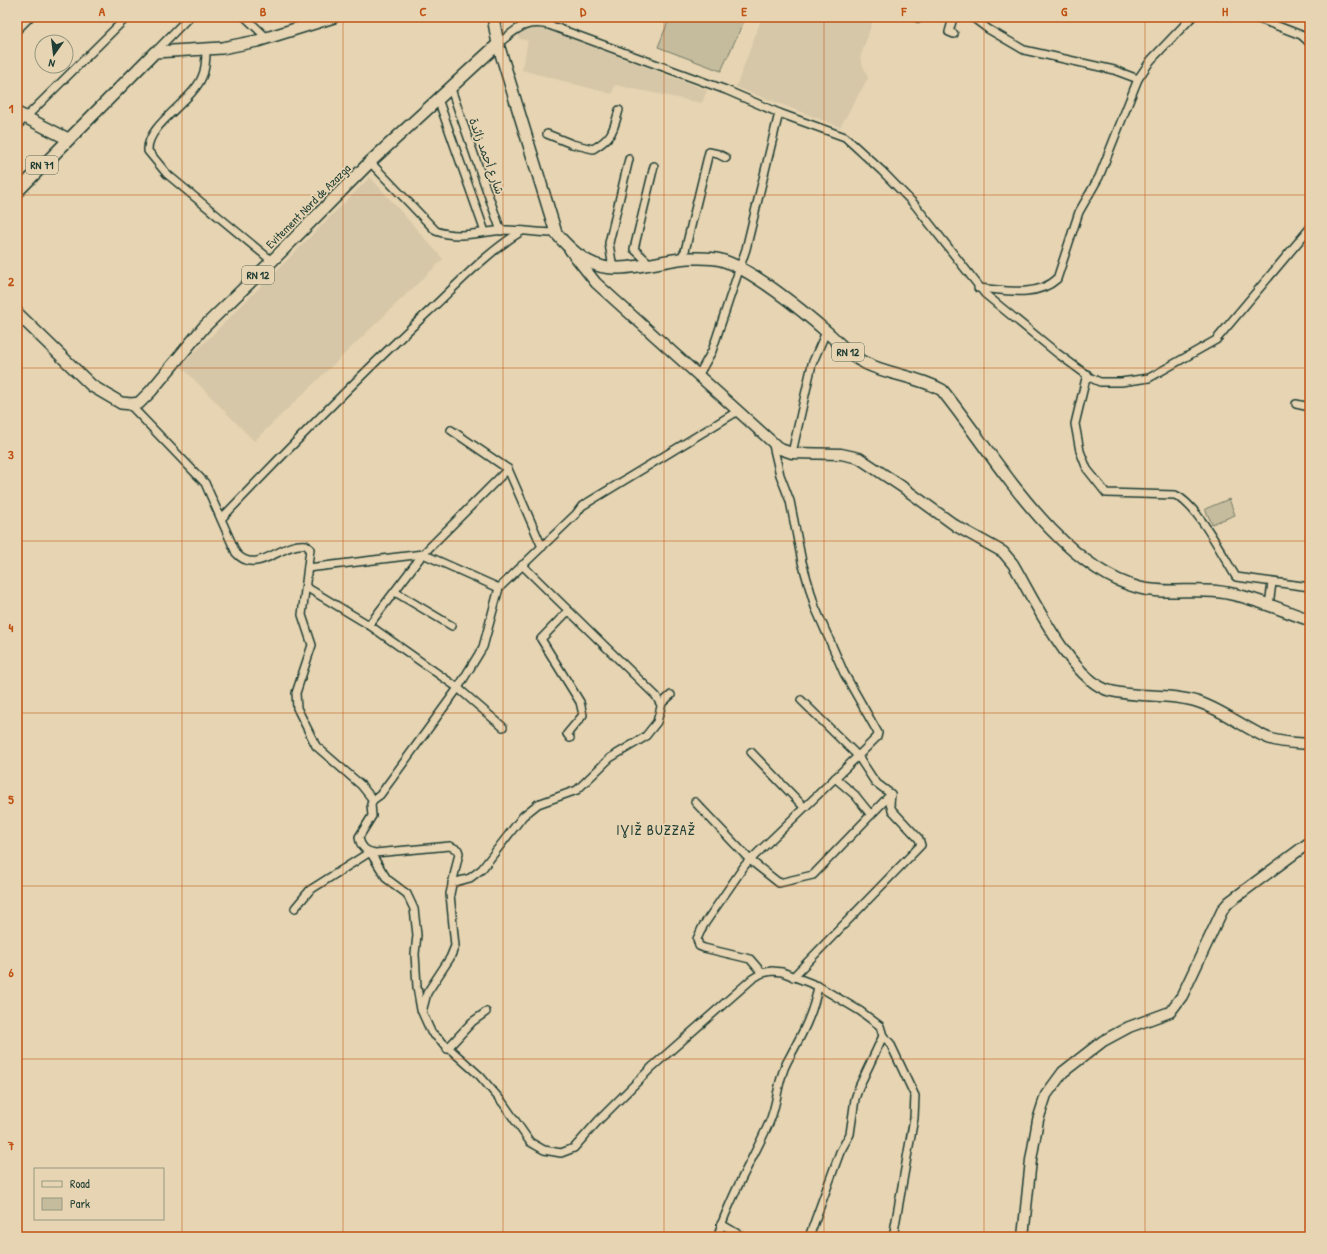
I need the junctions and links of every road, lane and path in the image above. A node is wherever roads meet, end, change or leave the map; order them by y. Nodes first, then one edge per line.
1 (30, 17) edge
2 (127, 17) edge
3 (190, 17) edge
4 (245, 17) edge
5 (334, 17) edge
6 (493, 17) edge
7 (512, 17) edge
8 (954, 17) edge
9 (972, 17) edge
10 (1192, 17) edge
11 (1254, 17) edge
12 (532, 22) junction
13 (17, 30) edge
14 (954, 34) dead end
15 (267, 38) junction
16 (1310, 43) edge
17 (498, 44) junction
18 (206, 50) junction
19 (155, 52) junction
20 (1138, 79) junction
21 (451, 89) junction
22 (438, 99) junction
23 (619, 110) dead end
24 (779, 113) junction
25 (22, 115) edge
26 (17, 126) edge
27 (548, 134) dead end
28 (68, 139) junction
29 (726, 158) dead end
30 (629, 159) dead end
31 (370, 162) junction
32 (654, 166) dead end
33 (17, 192) edge
34 (1310, 228) edge
35 (501, 231) junction
36 (522, 231) junction
37 (485, 232) junction
38 (556, 233) junction
39 (568, 248) junction
40 (680, 259) junction
41 (272, 261) junction
42 (649, 263) junction
43 (740, 267) junction
44 (613, 269) junction
45 (978, 288) junction
46 (17, 313) edge
47 (826, 332) junction
48 (1087, 374) junction
49 (698, 376) junction
50 (127, 404) junction
51 (1296, 404) dead end
52 (1310, 407) edge
53 (738, 411) junction
54 (451, 430) dead end
55 (774, 445) junction
56 (792, 453) junction
57 (508, 469) junction
58 (222, 518) junction
59 (542, 547) junction
60 (423, 554) junction
61 (522, 565) junction
62 (308, 568) junction
63 (1272, 583) junction
64 (306, 587) junction
65 (1310, 587) edge
66 (499, 588) junction
67 (395, 592) junction
68 (1269, 605) junction
69 (568, 611) junction
70 (1310, 620) edge
71 (369, 625) junction
72 (452, 626) dead end
73 (458, 688) junction
74 (671, 695) dead end
75 (801, 700) dead end
76 (662, 705) junction
77 (503, 727) dead end
78 (570, 738) dead end
79 (1310, 744) edge
80 (751, 752) dead end
81 (858, 756) junction
82 (834, 778) junction
83 (891, 794) junction
84 (373, 800) junction
85 (695, 802) dead end
86 (804, 807) junction
87 (870, 815) junction
88 (1310, 842) edge
89 (370, 852) junction
90 (750, 860) junction
91 (452, 883) junction
92 (295, 908) dead end
93 (762, 973) junction
94 (793, 977) junction
95 (818, 986) junction
96 (422, 1012) junction
97 (486, 1012) dead end
98 (883, 1036) junction
99 (447, 1049) junction
100 (721, 1224) junction
101 (718, 1237) edge
102 (743, 1237) edge
103 (809, 1237) edge
104 (893, 1237) edge
105 (1023, 1237) edge

1 - 13 street
2 - 25 street
3 - 19 street
4 - 15 street
5 - 15 main road
6 - 17 main road, RN 12
7 - 12 street
8 - 14 street
9 - 20 street
10 - 20 street
11 - 16 street
12 - 17 street
12 - 24 street
15 - 18 main road
17 - 21 main road, Evitement Nord de Azazga / RN 12
17 - 38 main road, RN 12
18 - 19 main road
18 - 41 street
19 - 28 main road
20 - 45 street
21 - 22 main road, Evitement Nord de Azazga / RN 12
21 - 35 street, شارع أحمد زائدة
22 - 31 main road, Evitement Nord de Azazga / RN 12
22 - 37 street
23 - 27 street
24 - 43 street
24 - 45 street
25 - 26 street
25 - 28 main road
28 - 33 main road, RN 71
29 - 40 street
30 - 44 street
31 - 37 street
31 - 41 main road, Evitement Nord de Azazga / RN 12
32 - 42 street
34 - 48 street
35 - 36 street
35 - 37 street
36 - 38 street
36 - 58 street
38 - 39 main road, RN 12
39 - 44 main road, RN 12
39 - 49 street
40 - 42 main road, RN 12
40 - 43 main road, RN 12
41 - 50 main road, Evitement Nord de Azazga / RN 12
42 - 44 main road, RN 12
43 - 47 main road, RN 12
43 - 49 street
45 - 48 street
46 - 50 main road
47 - 56 street
47 - 68 main road, RN 12
48 - 63 street
49 - 53 street
50 - 58 street
51 - 52 street
53 - 55 street
53 - 59 street
54 - 57 street
55 - 56 street
55 - 81 street
56 - 79 street
57 - 59 street
57 - 60 street
58 - 62 street
59 - 61 street
60 - 62 street
60 - 66 street
60 - 67 street
61 - 66 street
61 - 69 street
62 - 64 street
63 - 65 street
63 - 68 street
64 - 71 street
64 - 84 street
66 - 73 street
67 - 71 street
67 - 72 street
68 - 70 main road, RN 12
69 - 76 street
69 - 78 street
71 - 73 street
73 - 77 street
73 - 84 street
74 - 76 street
75 - 81 street
76 - 91 street
80 - 86 street
81 - 82 street
81 - 83 street
82 - 86 street
82 - 87 street
83 - 87 street
83 - 94 street
84 - 89 street
85 - 90 street
86 - 90 street
87 - 90 street
88 - 105 street
89 - 91 street
89 - 92 street
89 - 96 street
90 - 93 street
91 - 96 street
93 - 94 street
93 - 99 street
94 - 95 street
95 - 98 street
95 - 100 street
96 - 99 street
97 - 99 street
98 - 103 street
98 - 104 street
100 - 101 street
100 - 102 street

